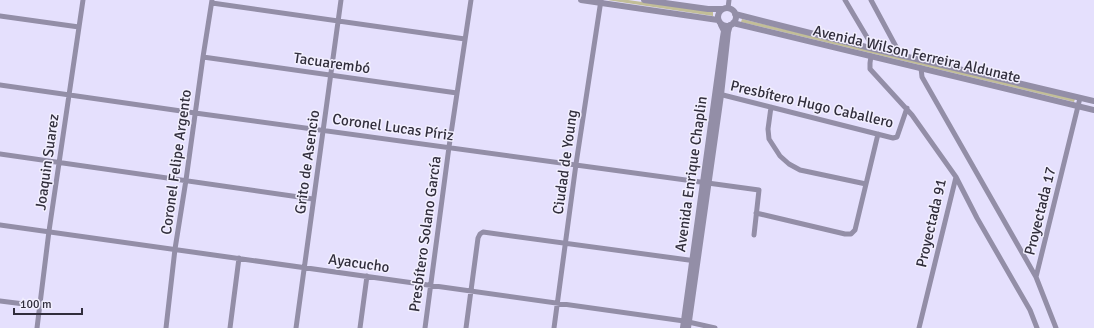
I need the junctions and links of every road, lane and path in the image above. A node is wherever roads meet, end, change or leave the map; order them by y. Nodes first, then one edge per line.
1 (83, 0) edge
2 (341, 0) edge
3 (471, 0) edge
4 (581, 0) edge
5 (644, 0) edge
6 (729, 0) edge
7 (845, 0) edge
8 (871, 0) edge
9 (212, 1) edge
10 (601, 1) edge
11 (725, 9) junction
12 (735, 14) junction
13 (0, 16) edge
14 (338, 20) junction
15 (720, 22) junction
16 (732, 24) junction
17 (80, 27) junction
18 (466, 39) junction
19 (874, 49) junction
20 (900, 54) junction
21 (203, 56) junction
22 (871, 56) junction
23 (921, 68) junction
24 (331, 75) junction
25 (0, 85) edge
26 (457, 93) junction
27 (69, 94) junction
28 (718, 94) junction
29 (1080, 98) junction
30 (1094, 102) edge
31 (1078, 106) junction
32 (771, 107) junction
33 (907, 108) junction
34 (1094, 110) edge
35 (195, 112) junction
36 (324, 130) junction
37 (878, 134) junction
38 (449, 147) junction
39 (0, 154) edge
40 (60, 162) junction
41 (576, 164) junction
42 (956, 177) junction
43 (186, 180) junction
44 (705, 182) junction
45 (866, 184) junction
46 (313, 199) junction
47 (756, 214) junction
48 (0, 225) edge
49 (49, 231) junction
50 (754, 235) dead end
51 (565, 244) junction
52 (175, 249) junction
53 (239, 258) junction
54 (695, 261) junction
55 (304, 267) junction
56 (367, 276) junction
57 (1036, 277) junction
58 (431, 285) junction
59 (471, 291) junction
60 (0, 301) edge
61 (557, 303) junction
62 (40, 306) junction
63 (687, 324) edge
64 (37, 328) edge
65 (166, 328) edge
66 (230, 328) edge
67 (296, 328) edge
68 (360, 328) edge
69 (425, 328) edge
70 (466, 328) edge
71 (554, 328) edge
72 (683, 328) edge
73 (714, 328) edge
74 (919, 328) edge
75 (1037, 328) edge
76 (1056, 328) edge

1 - 17 street, Joaquin Suarez
2 - 14 street, Grito de Asencio
3 - 18 street, Presbítero Solano García
4 - 10 street
5 - 11 street
6 - 11 street
7 - 19 street
8 - 20 street
9 - 14 street
9 - 21 street, Coronel Felipe Argento
10 - 15 street
10 - 41 street, Ciudad de Young
11 - 12 street
11 - 15 street
12 - 16 street
12 - 19 street, Avenida Wilson Ferreira Aldunate
13 - 17 street
14 - 18 street
14 - 24 street, Grito de Asencio
15 - 16 street
15 - 28 street, Avenida Enrique Chaplin
16 - 22 street, Avenida Wilson Ferreira Aldunate
16 - 28 street, Avenida Enrique Chaplin
17 - 27 street, Joaquin Suarez
18 - 26 street, Presbítero Solano García
19 - 20 street, Avenida Wilson Ferreira Aldunate
20 - 29 street, Avenida Wilson Ferreira Aldunate
21 - 24 street, Tacuarembó
21 - 35 street, Coronel Felipe Argento
22 - 23 street, Avenida Wilson Ferreira Aldunate
22 - 33 street, Proyectada 91
23 - 31 street, Avenida Wilson Ferreira Aldunate
23 - 57 street
24 - 26 street, Tacuarembó
24 - 36 street, Grito de Asencio
25 - 27 street, Coronel Lucas Píriz
26 - 38 street, Presbítero Solano García
27 - 35 street, Coronel Lucas Píriz
27 - 40 street, Joaquin Suarez
28 - 32 street, Presbítero Hugo Caballero
28 - 44 street, Avenida Enrique Chaplin
29 - 30 street, Avenida Wilson Ferreira Aldunate
29 - 31 street, Proyectada 17
31 - 34 street, Avenida Wilson Ferreira Aldunate
31 - 57 street, Proyectada 17
32 - 37 street, Presbítero Hugo Caballero
32 - 45 street
33 - 37 street, Presbítero Hugo Caballero
33 - 42 street, Proyectada 91
35 - 36 street, Coronel Lucas Píriz
35 - 43 street, Coronel Felipe Argento
36 - 38 street, Coronel Lucas Píriz
36 - 46 street, Grito de Asencio
37 - 45 street
38 - 41 street, Coronel Lucas Píriz
38 - 58 street, Presbítero Solano García
39 - 40 street
40 - 43 street
40 - 49 street, Joaquin Suarez
41 - 44 street, Coronel Lucas Píriz
41 - 51 street, Ciudad de Young
42 - 74 street, Proyectada 91
42 - 75 street
43 - 46 street
43 - 52 street, Coronel Felipe Argento
44 - 47 street, Coronel Lucas Píriz
44 - 54 street, Avenida Enrique Chaplin
45 - 47 street
46 - 55 street, Grito de Asencio
47 - 50 street, Coronel Lucas Píriz
48 - 49 street, Ayacucho
49 - 52 street, Ayacucho
49 - 62 street, Joaquin Suarez
51 - 54 street
51 - 59 street
51 - 61 street, Ciudad de Young
52 - 53 street, Ayacucho
52 - 65 street, Coronel Felipe Argento
53 - 55 street, Ayacucho
53 - 66 street
54 - 63 street, Avenida Enrique Chaplin
55 - 56 street, Ayacucho
55 - 67 street, Grito de Asencio
56 - 58 street, Ayacucho
56 - 68 street
57 - 76 street, Proyectada 17
58 - 59 street, Ayacucho
58 - 69 street, Presbítero Solano García
59 - 61 street, Ayacucho
59 - 70 street
60 - 62 street
61 - 63 street, Ayacucho
61 - 71 street, Ciudad de Young
62 - 64 street, Joaquin Suarez
63 - 72 street, Avenida Enrique Chaplin
63 - 73 street, Ayacucho

